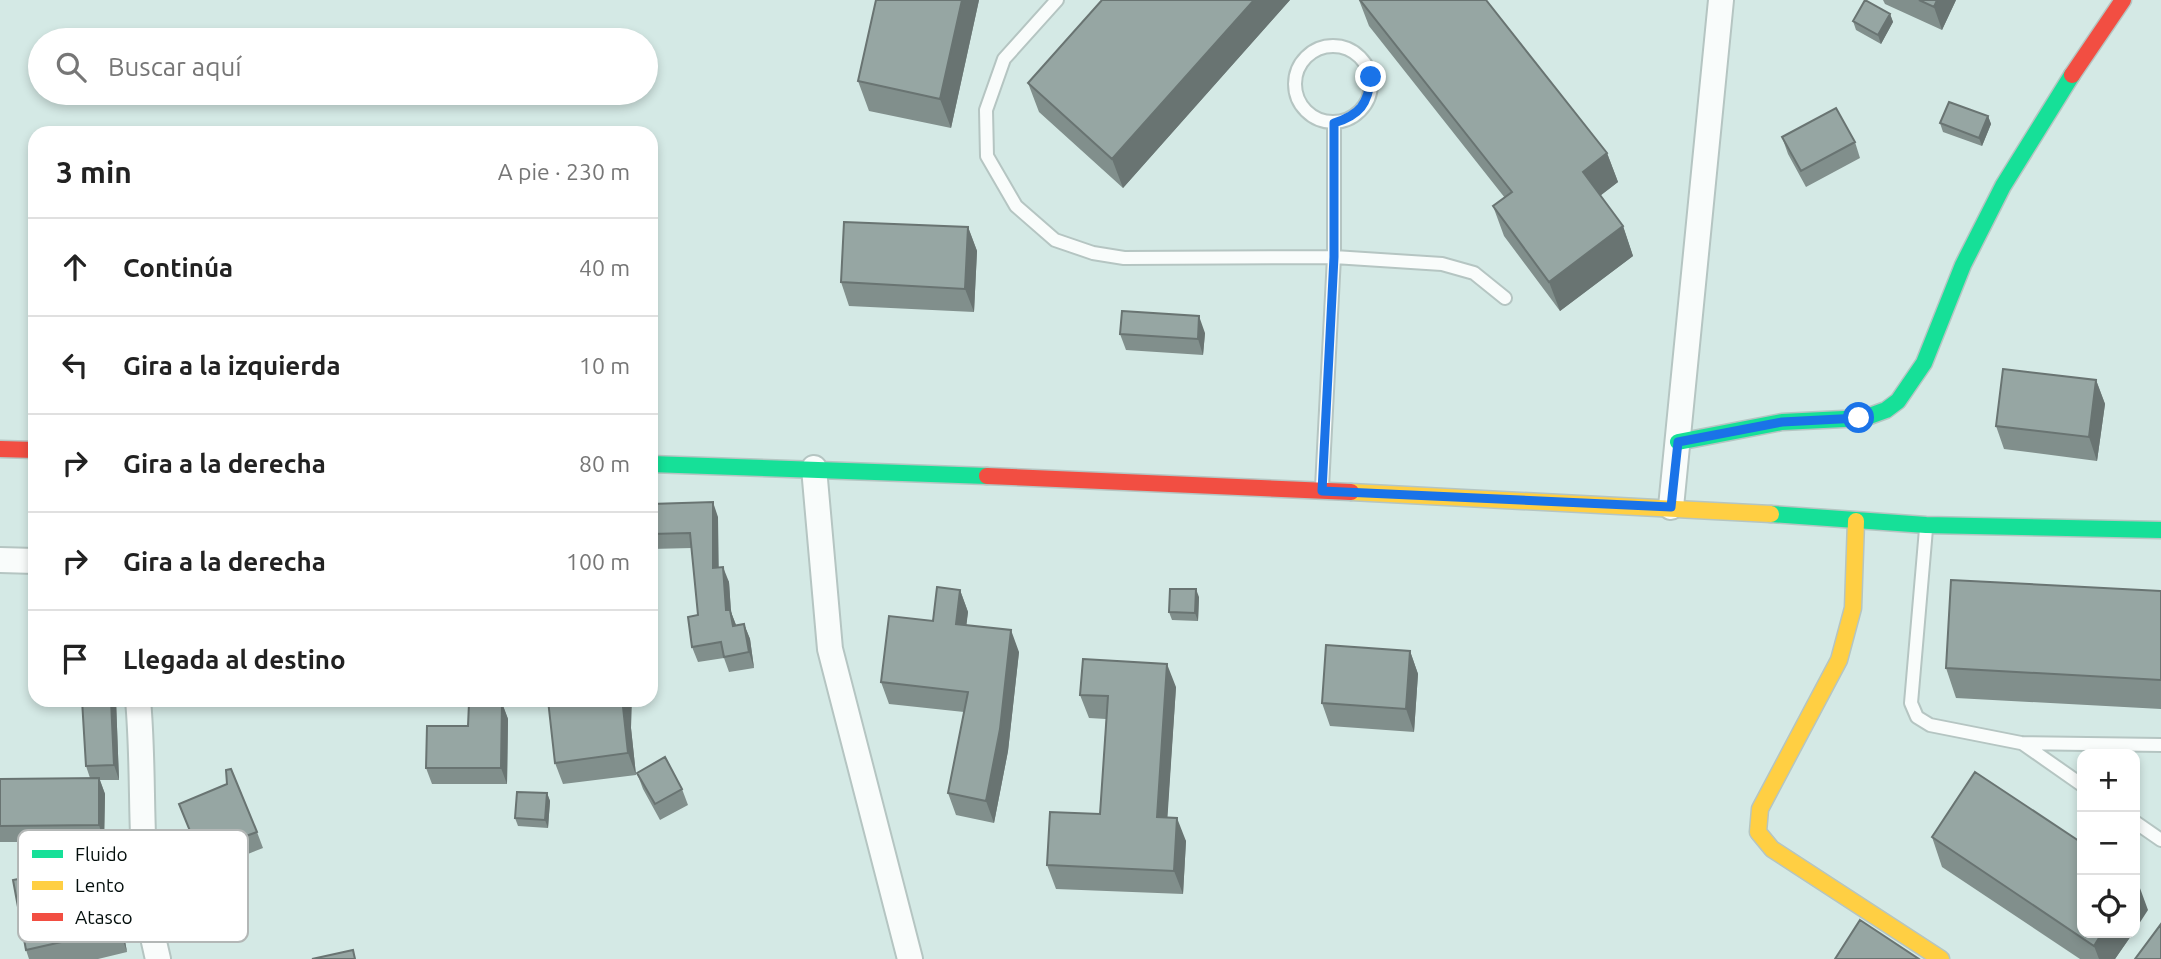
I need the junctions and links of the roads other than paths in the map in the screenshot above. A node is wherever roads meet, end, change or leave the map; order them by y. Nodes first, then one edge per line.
1 (1057, 0) edge
2 (1721, 0) edge
3 (2123, 0) edge
4 (1334, 123) junction
5 (1334, 257) junction
6 (1505, 298) dead end
7 (1678, 442) junction
8 (0, 449) edge
9 (28, 450) edge
10 (658, 464) edge
11 (814, 468) junction
12 (1322, 491) junction
13 (1671, 507) junction
14 (1856, 521) junction
15 (1926, 525) junction
16 (2161, 530) edge
17 (0, 560) edge
18 (28, 561) edge
19 (138, 707) edge
20 (2021, 743) junction
21 (2161, 745) edge
22 (2077, 782) edge
23 (2140, 825) edge
24 (142, 830) edge
25 (2161, 840) edge
26 (153, 942) edge
27 (158, 959) edge
28 (910, 959) edge
29 (1941, 959) edge

1 - 5 lane
2 - 7 street
3 - 7 main road
4 - 4 lane
4 - 5 lane
5 - 6 lane
5 - 12 lane
7 - 13 street
8 - 9 main road
10 - 11 main road
11 - 12 main road
11 - 28 street
12 - 13 main road
13 - 14 main road
14 - 15 main road
14 - 29 main road
15 - 16 main road
15 - 20 lane
17 - 18 street
19 - 24 street
20 - 21 lane
20 - 22 lane
23 - 25 lane
26 - 27 street

